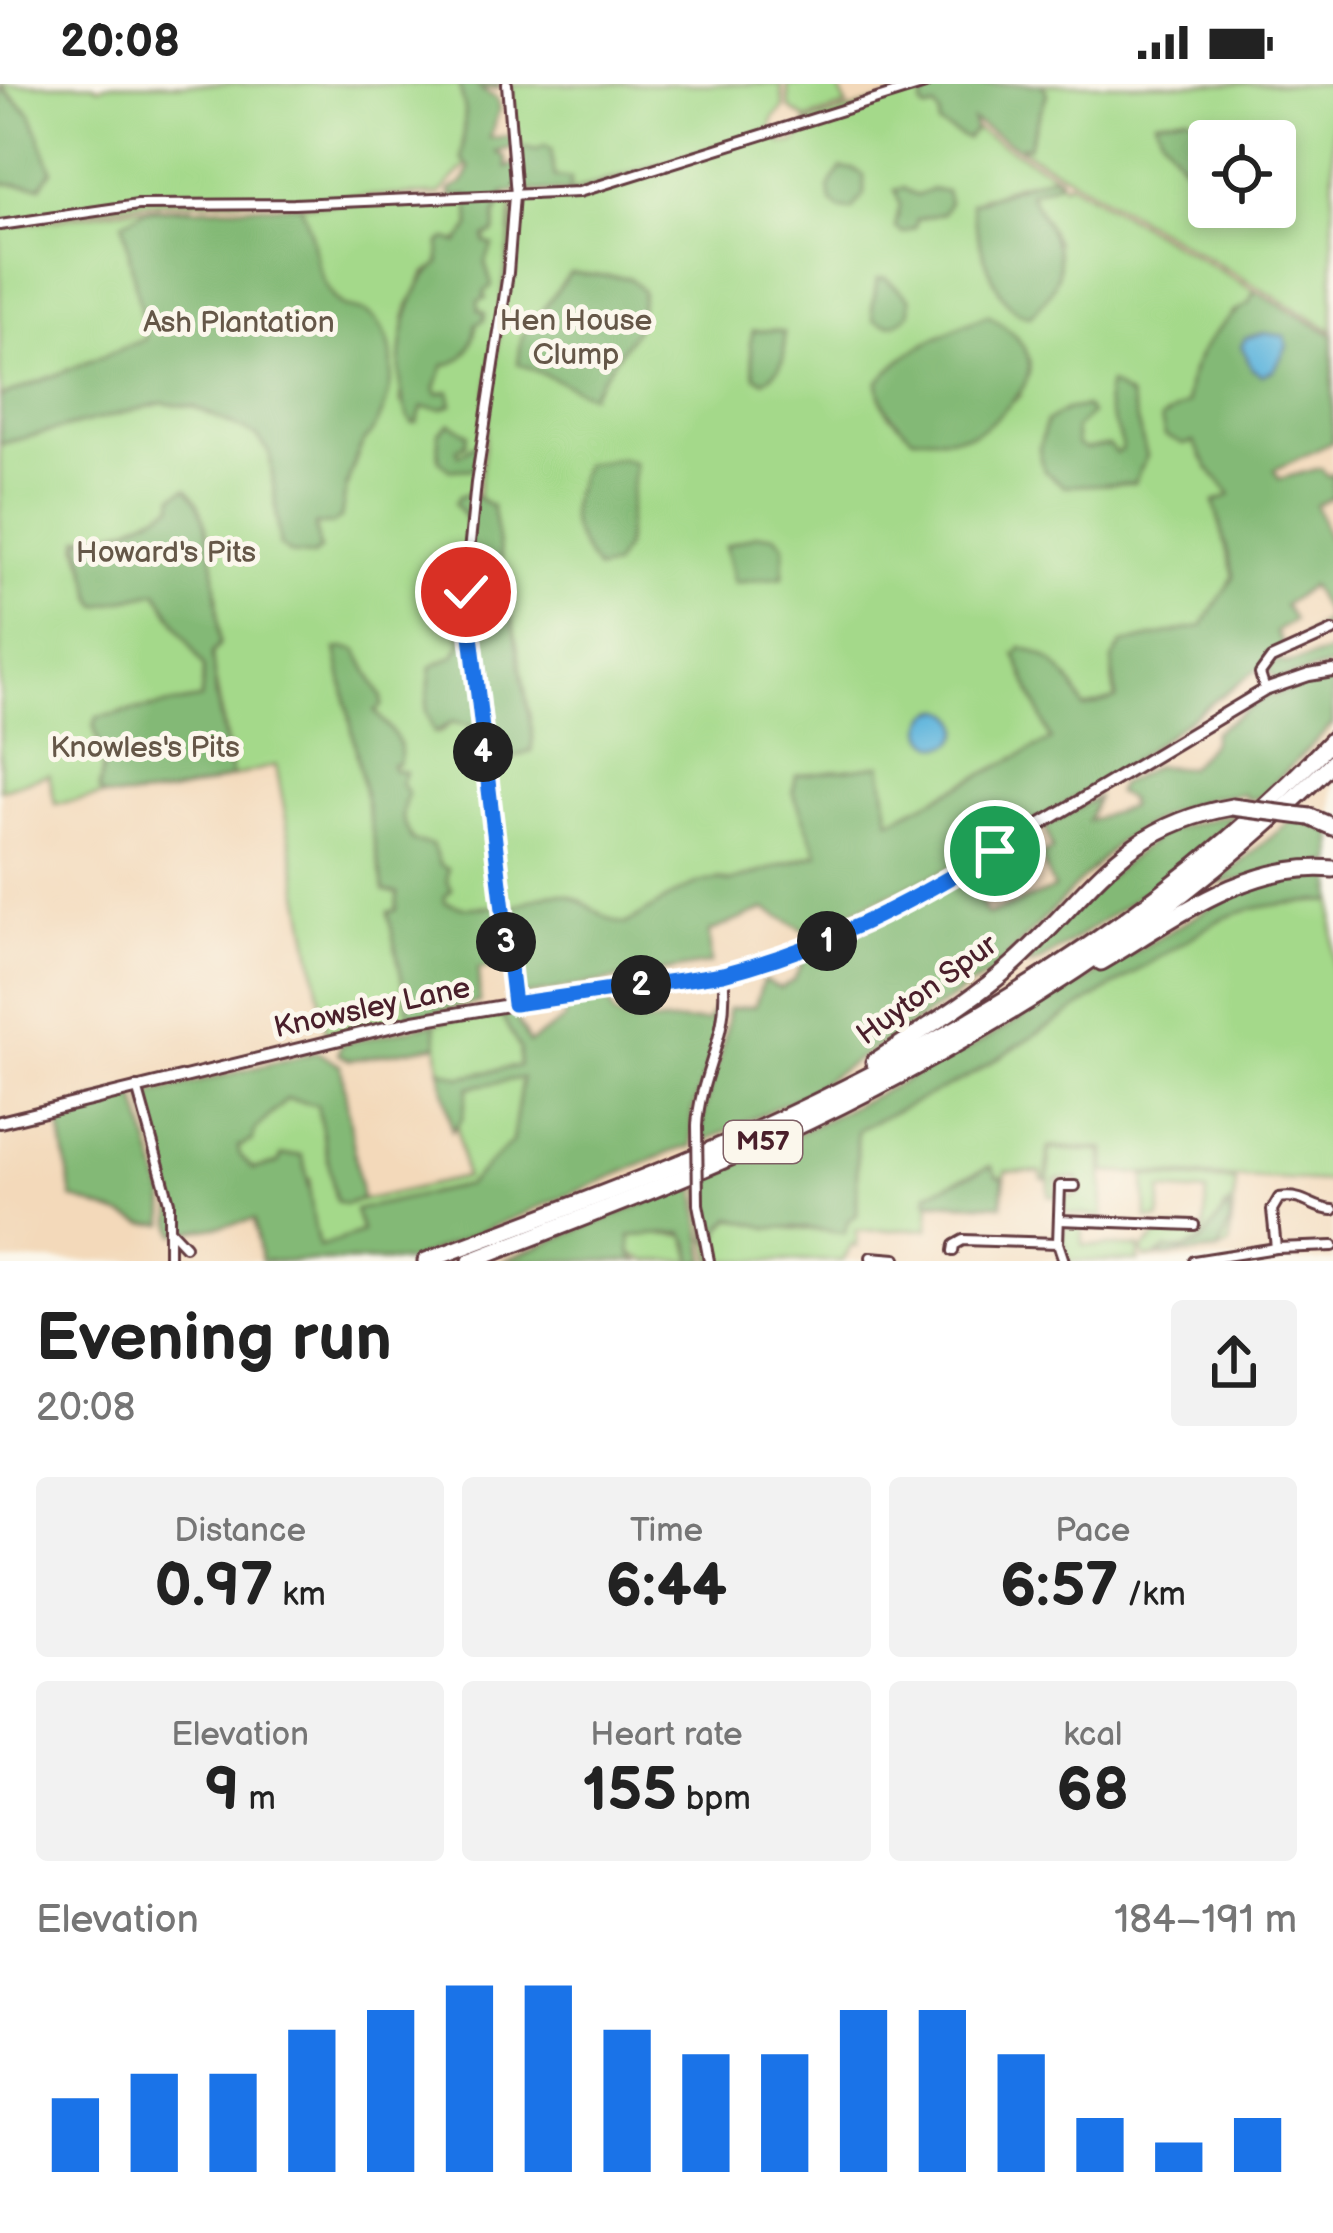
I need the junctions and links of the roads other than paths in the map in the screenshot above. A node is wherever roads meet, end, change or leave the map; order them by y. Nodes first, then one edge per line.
1 (507, 84) edge
2 (925, 84) edge
3 (515, 195) junction
4 (0, 225) edge
5 (1333, 631) edge
6 (1333, 671) edge
7 (1265, 690) junction
8 (1333, 739) edge
9 (1333, 763) edge
10 (1333, 827) edge
11 (1333, 869) edge
12 (723, 974) junction
13 (1040, 993) junction
14 (514, 1004) junction
15 (137, 1086) junction
16 (795, 1111) junction
17 (0, 1122) edge
18 (1076, 1186) dead end
19 (1333, 1210) edge
20 (1059, 1220) junction
21 (1194, 1225) dead end
22 (169, 1228) junction
23 (1058, 1244) junction
24 (185, 1246) dead end
25 (1333, 1246) edge
26 (1276, 1248) junction
27 (953, 1251) dead end
28 (872, 1257) dead end
29 (883, 1259) edge
30 (896, 1259) edge
31 (170, 1261) edge
32 (427, 1261) edge
33 (471, 1261) edge
34 (709, 1261) edge
35 (1064, 1261) edge
36 (1194, 1261) edge

1 - 3 street
2 - 3 street
3 - 4 street
3 - 14 street
5 - 7 street
6 - 7 main road, Knowsley Lane
7 - 12 main road, Knowsley Lane
8 - 16 highway, M57
9 - 13 highway, M57
10 - 16 highway, Huyton Spur / M57, bridge
11 - 13 highway, M57
12 - 14 main road, Knowsley Lane
12 - 34 street, bridge
13 - 33 highway, M57
14 - 15 main road, Knowsley Lane
15 - 17 main road, Knowsley Lane
15 - 22 street
16 - 32 highway, M57
18 - 20 street
19 - 26 street
20 - 21 street
20 - 23 street
22 - 24 street
22 - 31 street
23 - 27 street
23 - 35 street
25 - 26 street
26 - 36 street
28 - 29 street
29 - 30 street

